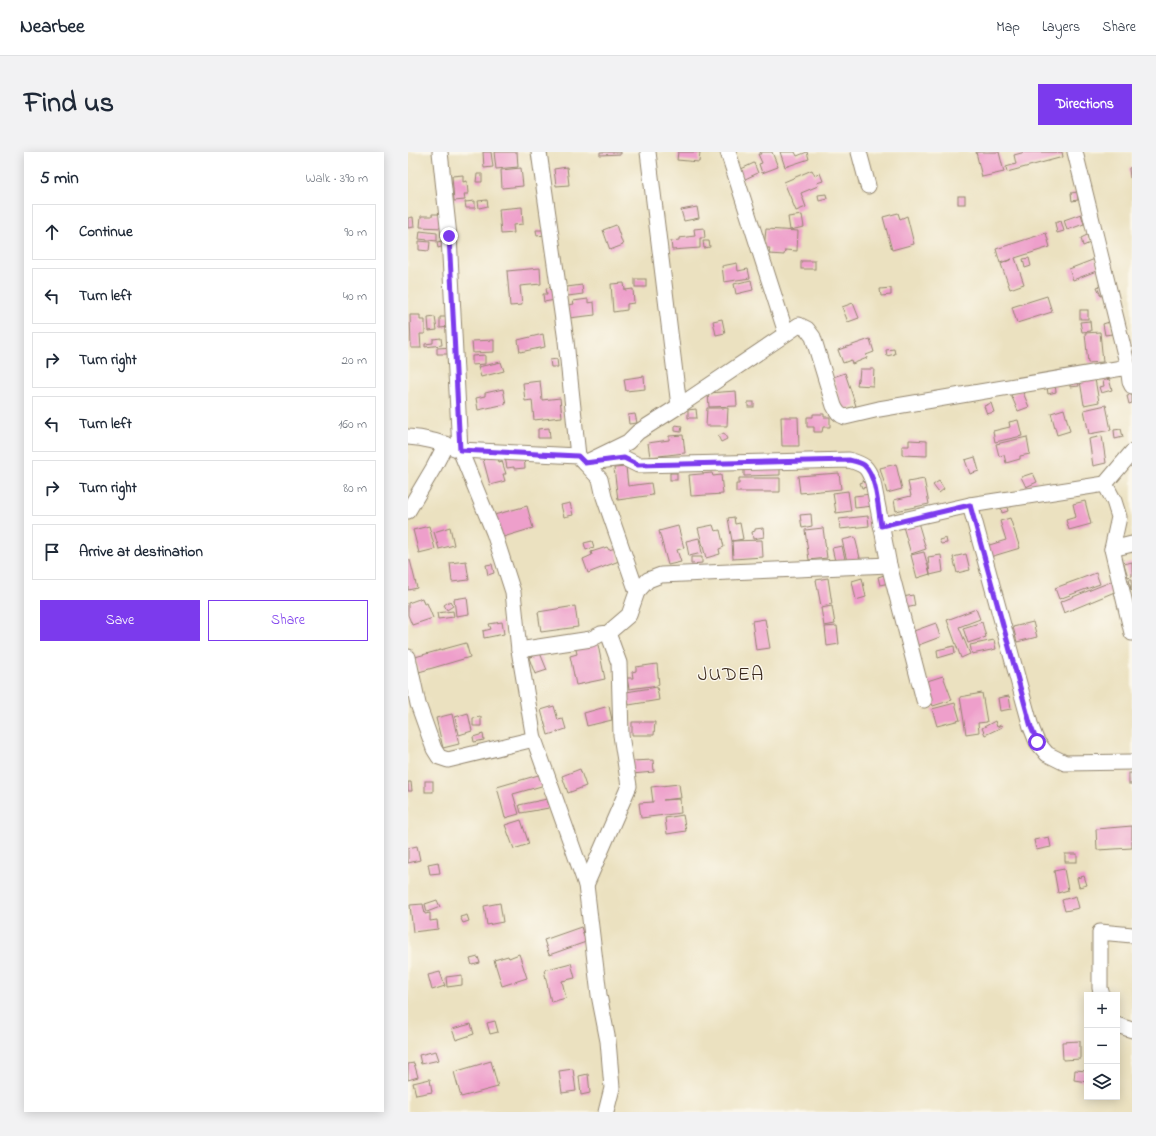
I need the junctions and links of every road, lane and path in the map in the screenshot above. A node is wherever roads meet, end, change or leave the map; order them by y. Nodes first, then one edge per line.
1 (440, 152) edge
2 (539, 152) edge
3 (648, 152) edge
4 (728, 152) edge
5 (859, 152) edge
6 (1075, 152) edge
7 (868, 186) dead end
8 (786, 333) junction
9 (1128, 367) junction
10 (1132, 386) edge
11 (679, 406) junction
12 (408, 437) edge
13 (446, 444) junction
14 (460, 450) junction
15 (1132, 452) edge
16 (582, 459) junction
17 (1105, 484) junction
18 (970, 505) junction
19 (408, 511) edge
20 (881, 526) junction
21 (1132, 544) edge
22 (1112, 549) junction
23 (889, 565) junction
24 (637, 592) junction
25 (608, 633) junction
26 (1132, 633) edge
27 (518, 650) junction
28 (408, 657) edge
29 (924, 700) dead end
30 (534, 739) junction
31 (1132, 762) edge
32 (586, 885) junction
33 (1132, 936) edge
34 (1101, 992) edge
35 (1120, 1026) edge
36 (1132, 1030) edge
37 (606, 1112) edge

1 - 14 street
2 - 16 street
3 - 11 street
4 - 8 street
5 - 7 street
6 - 9 street
8 - 9 street
8 - 11 street
9 - 10 street
11 - 16 street
12 - 13 street
13 - 14 street
13 - 19 street
14 - 16 street
14 - 27 street
15 - 17 street
16 - 20 street
16 - 24 street
17 - 18 street
17 - 22 street
18 - 20 street
18 - 31 street
20 - 23 street
21 - 22 street
22 - 26 street
23 - 24 street
23 - 29 street
24 - 25 street
25 - 27 street
25 - 32 street
27 - 30 street
28 - 30 street
30 - 32 street
32 - 37 street
33 - 34 street
35 - 36 street

